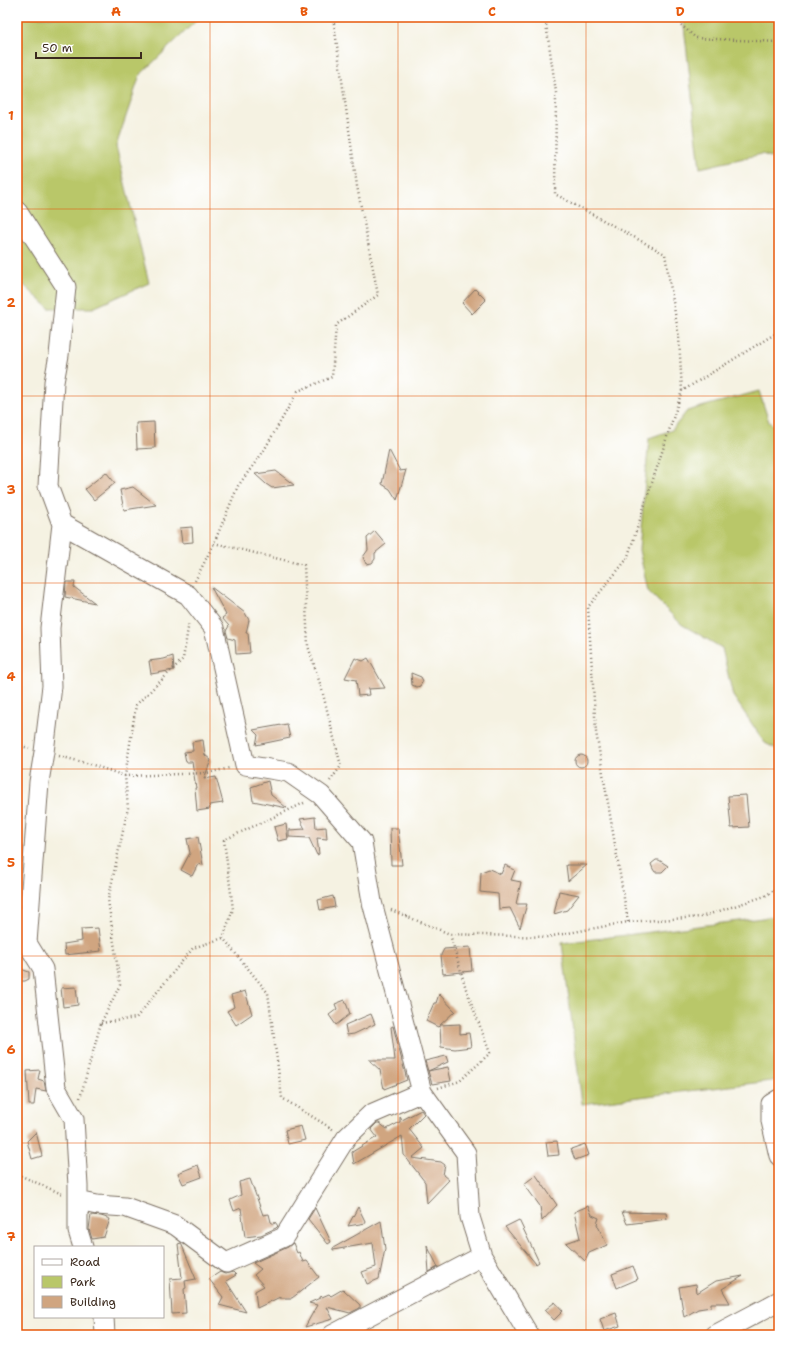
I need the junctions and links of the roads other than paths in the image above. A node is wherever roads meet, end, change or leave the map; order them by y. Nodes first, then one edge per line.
1 (17, 211) edge
2 (62, 524) junction
3 (422, 1092) junction
4 (779, 1099) edge
5 (779, 1156) edge
6 (78, 1201) junction
7 (83, 1246) edge
8 (482, 1256) junction
9 (779, 1301) edge
10 (104, 1318) edge
11 (105, 1335) edge
12 (332, 1335) edge
13 (529, 1335) edge
14 (715, 1335) edge

1 - 2 street
2 - 3 street
2 - 6 street
3 - 6 street
3 - 8 street
4 - 5 street
6 - 7 street
8 - 12 street
8 - 13 street
9 - 14 street
10 - 11 street

